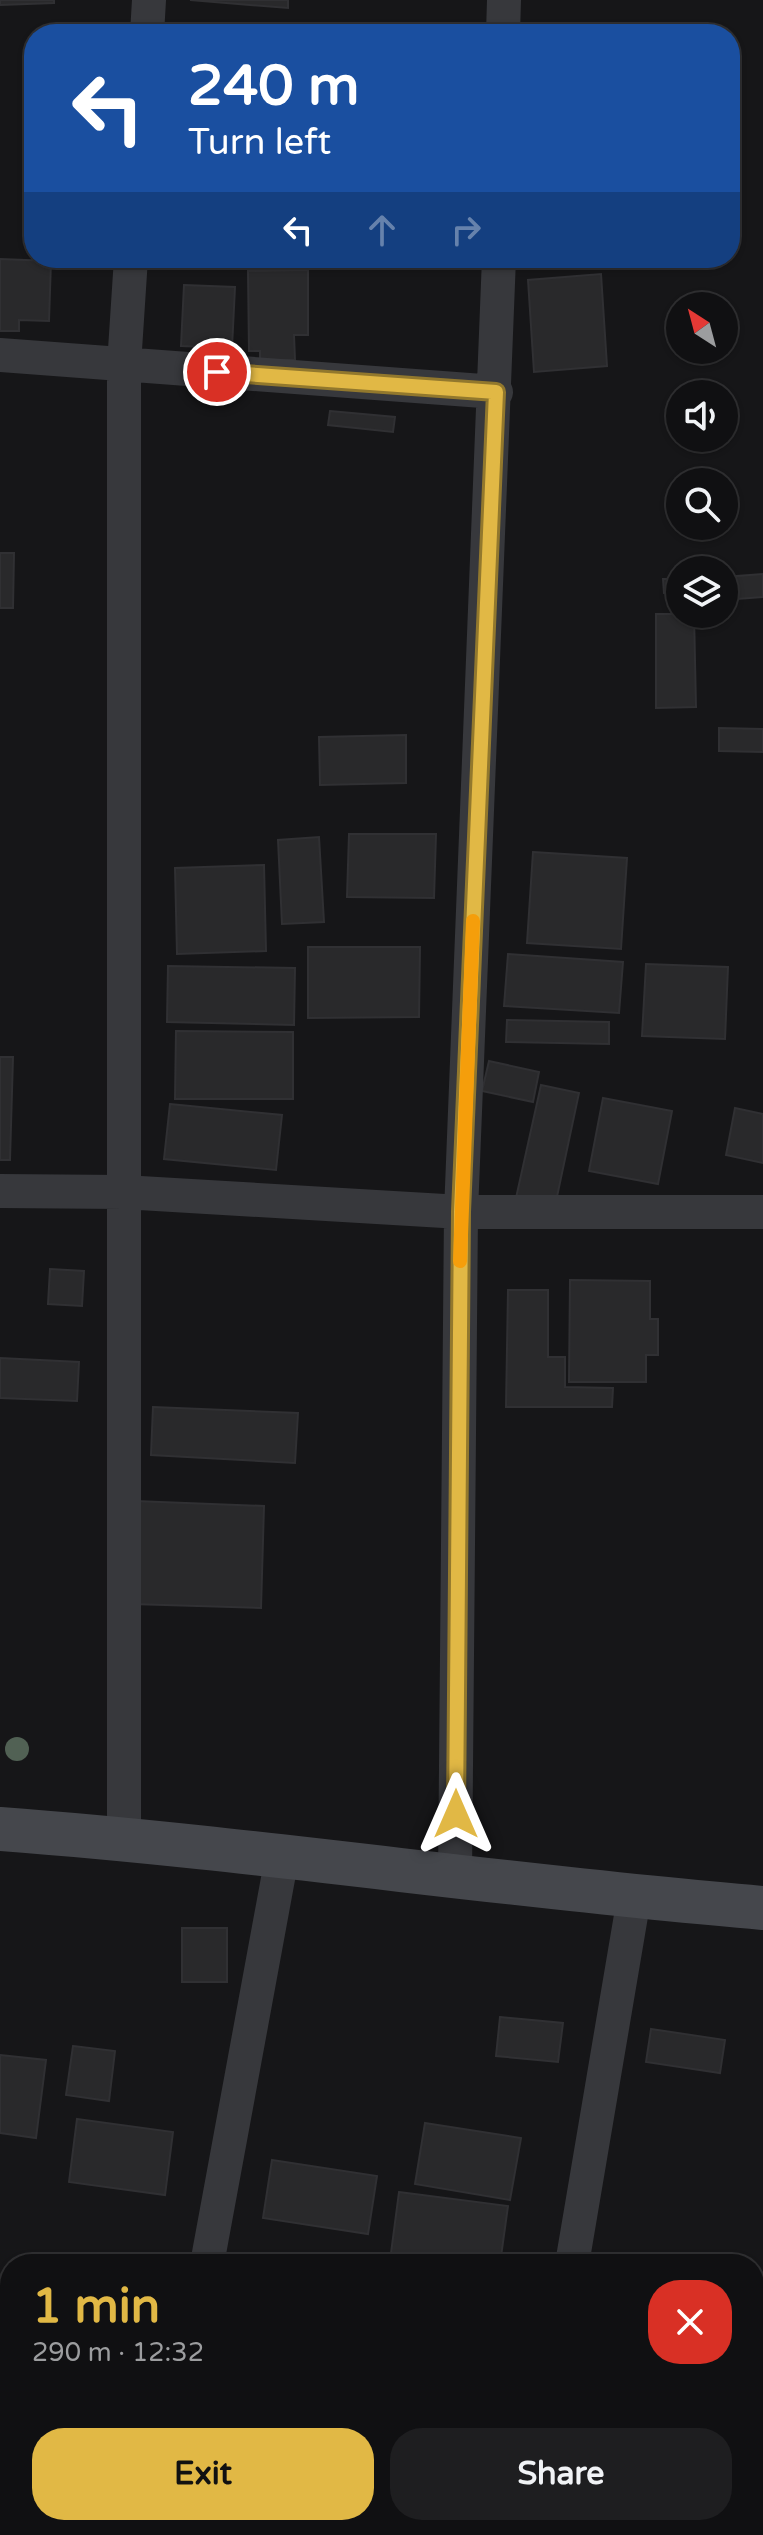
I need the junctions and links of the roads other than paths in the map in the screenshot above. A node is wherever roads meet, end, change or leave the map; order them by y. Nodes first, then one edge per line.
1 (149, 0) edge
2 (504, 0) edge
3 (148, 24) edge
4 (503, 24) edge
5 (130, 268) edge
6 (499, 268) edge
7 (0, 355) edge
8 (124, 365) junction
9 (496, 392) junction
10 (0, 1191) edge
11 (123, 1192) junction
12 (461, 1212) junction
13 (763, 1212) edge
14 (0, 1829) edge
15 (124, 1838) junction
16 (282, 1857) junction
17 (455, 1877) junction
18 (634, 1898) junction
19 (763, 1908) edge
20 (209, 2254) edge
21 (574, 2254) edge

1 - 3 street
2 - 4 street
5 - 8 street
6 - 9 street
7 - 8 street
8 - 9 street
8 - 11 street
9 - 12 street
10 - 11 street
11 - 12 street
11 - 15 street
12 - 13 street
12 - 17 street
14 - 15 main road
15 - 16 main road
16 - 17 main road
16 - 20 street
17 - 18 main road
18 - 19 main road
18 - 21 street

